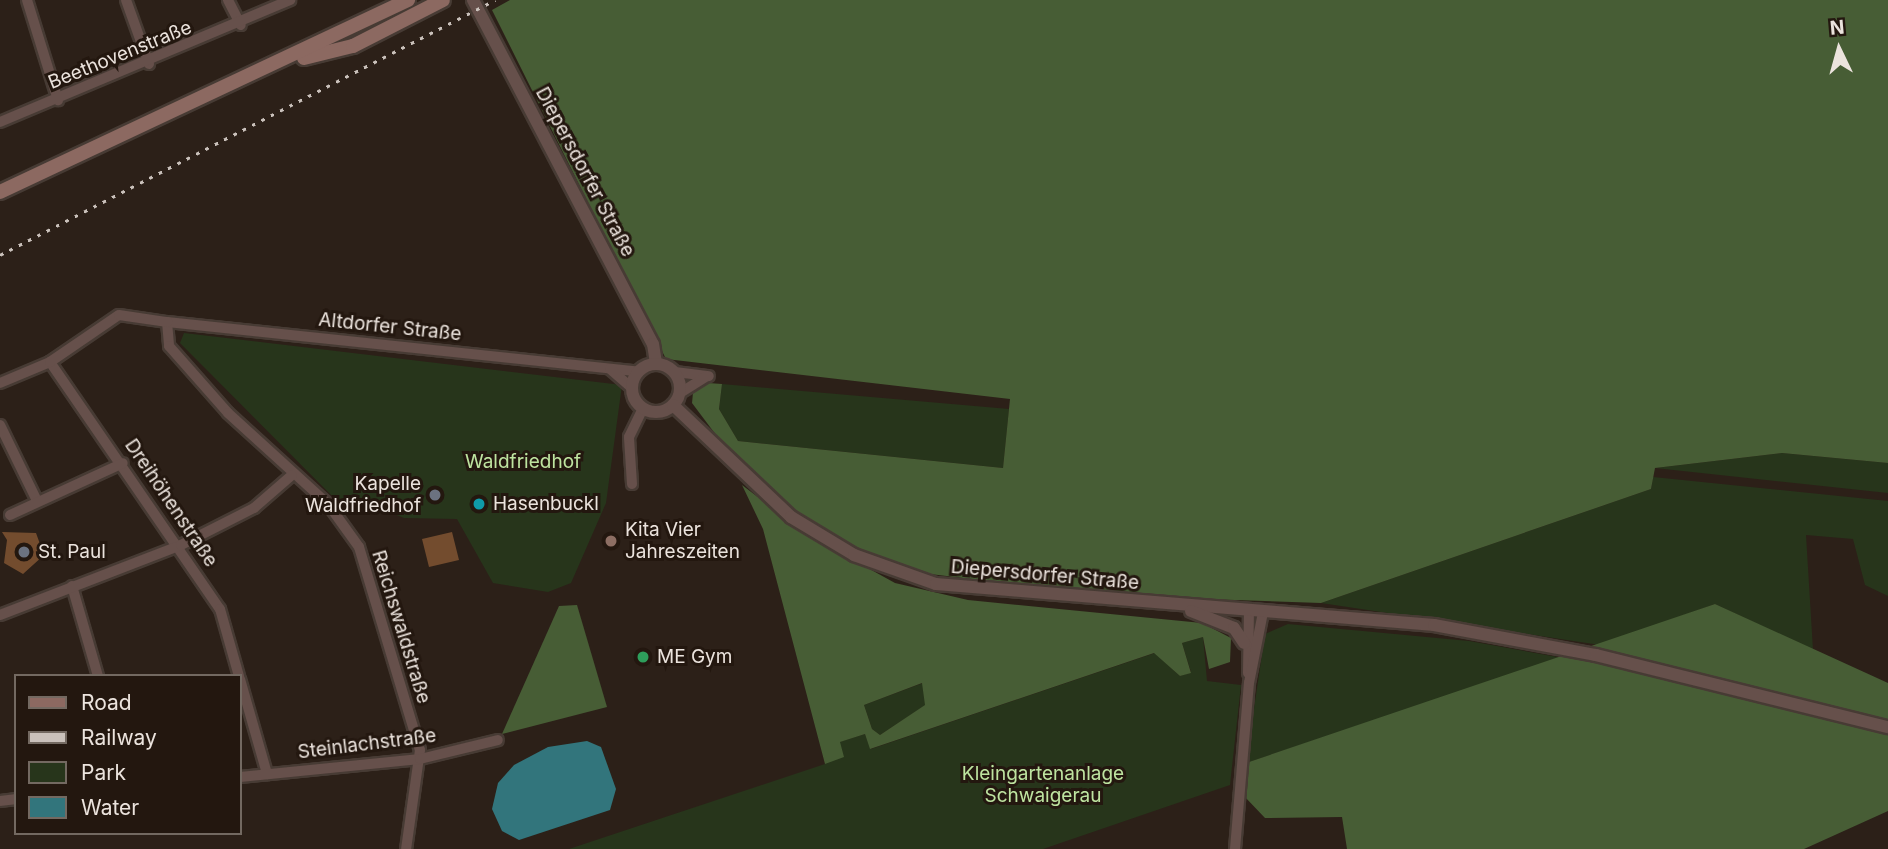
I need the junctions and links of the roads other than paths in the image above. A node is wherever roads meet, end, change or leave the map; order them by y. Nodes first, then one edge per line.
1 (27, 0) edge
2 (126, 0) edge
3 (228, 0) edge
4 (290, 0) edge
5 (408, 0) edge
6 (443, 0) edge
7 (473, 0) edge
8 (241, 25) junction
9 (149, 64) junction
10 (279, 64) junction
11 (58, 100) junction
12 (0, 122) edge
13 (0, 192) edge
14 (167, 322) junction
15 (50, 362) junction
16 (656, 364) junction
17 (610, 369) junction
18 (639, 372) junction
19 (675, 372) junction
20 (0, 383) edge
21 (632, 388) junction
22 (680, 393) junction
23 (673, 405) junction
24 (643, 408) junction
25 (0, 425) edge
26 (122, 463) junction
27 (292, 475) junction
28 (632, 484) dead end
29 (37, 501) junction
30 (10, 515) dead end
31 (181, 545) junction
32 (72, 586) junction
33 (1174, 605) junction
34 (1248, 611) junction
35 (1263, 612) junction
36 (0, 615) edge
37 (1244, 643) junction
38 (97, 674) edge
39 (238, 674) edge
40 (1249, 683) junction
41 (242, 687) edge
42 (1888, 727) edge
43 (498, 740) dead end
44 (420, 759) junction
45 (267, 774) junction
46 (242, 777) edge
47 (405, 849) edge
48 (1235, 849) edge

1 - 11 street
2 - 9 street
3 - 8 street
4 - 8 street, Beethovenstraße
5 - 10 main road
6 - 10 main road
7 - 16 street, Diepersdorfer Straße
8 - 9 street, Beethovenstraße
9 - 11 street, Beethovenstraße
10 - 13 main road
11 - 12 street, Beethovenstraße
14 - 15 street, Altdorfer Straße
14 - 17 street, Altdorfer Straße
14 - 27 street, Reichswaldstraße
15 - 20 street, Altdorfer Straße
15 - 26 street, Dreihöhenstraße
16 - 18 street
16 - 19 street
17 - 18 street, Altdorfer Straße
17 - 21 street
18 - 21 street
19 - 22 street
19 - 22 street
21 - 24 street
22 - 23 street
23 - 24 street
23 - 33 street, Diepersdorfer Straße
24 - 28 street
25 - 29 street
26 - 29 street
26 - 31 street, Dreihöhenstraße
27 - 31 street
27 - 44 street, Reichswaldstraße
29 - 30 street
31 - 32 street
31 - 39 street, Dreihöhenstraße
32 - 36 street
32 - 38 street
33 - 34 street, Diepersdorfer Straße
33 - 37 street
34 - 35 street, Diepersdorfer Straße
34 - 37 street
35 - 40 street
35 - 42 street, Diepersdorfer Straße
37 - 40 street
40 - 48 street
41 - 45 street, Dreihöhenstraße
43 - 44 street, Steinlachstraße
44 - 45 street, Steinlachstraße
44 - 47 street, Reichswaldstraße
45 - 46 street, Steinlachstraße

